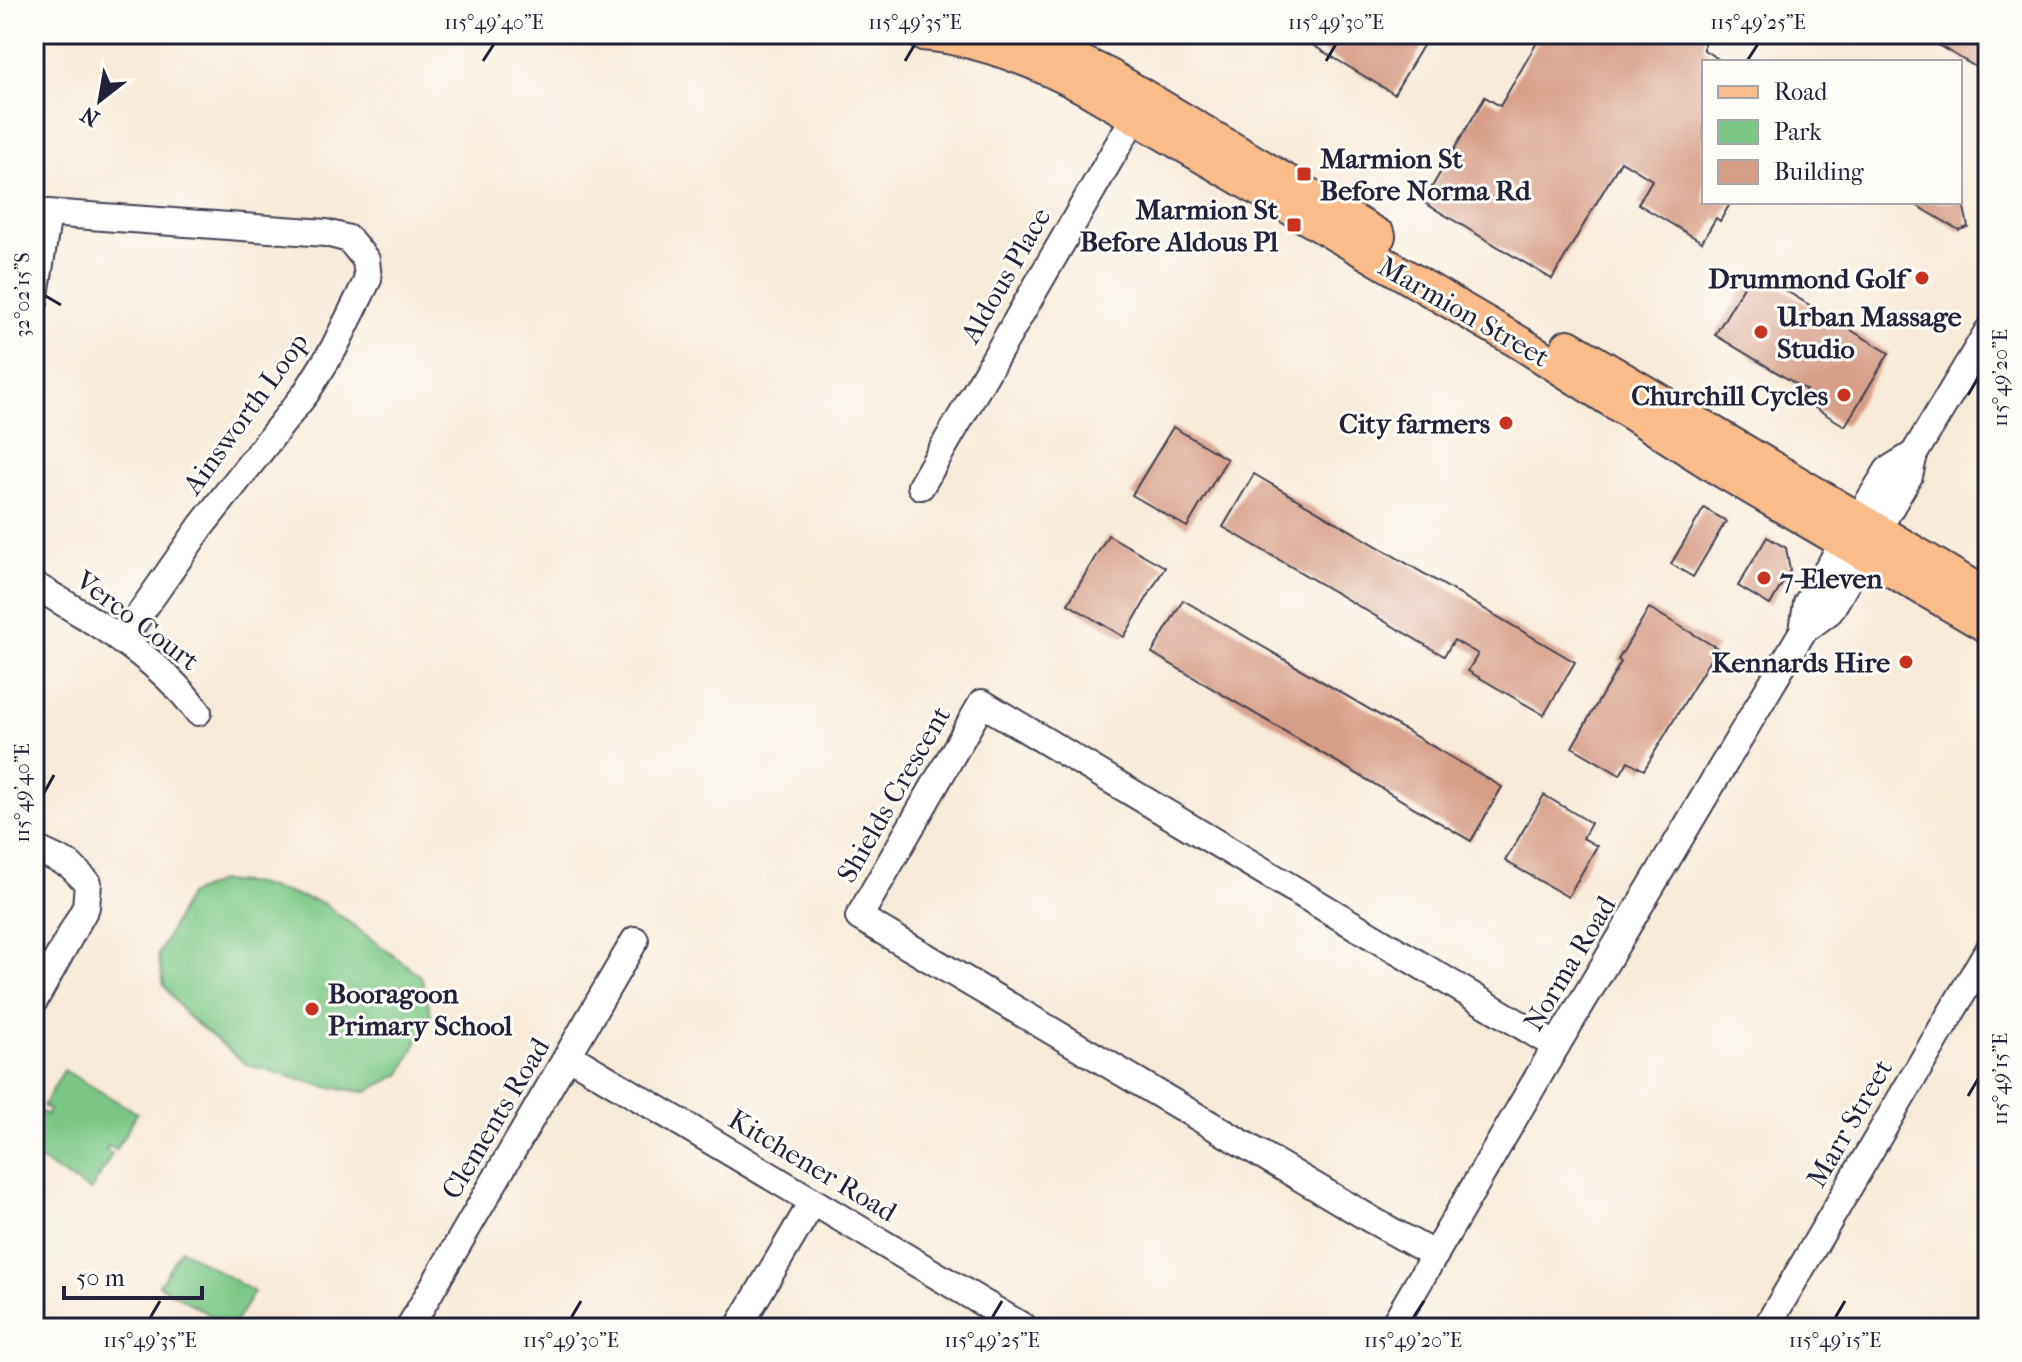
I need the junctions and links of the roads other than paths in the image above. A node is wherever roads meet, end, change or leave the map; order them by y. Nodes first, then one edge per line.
1 (922, 34) edge
2 (1021, 34) edge
3 (1140, 107) junction
4 (41, 213) edge
5 (34, 302) edge
6 (1988, 331) edge
7 (921, 486) dead end
8 (1861, 536) junction
9 (34, 585) edge
10 (1988, 596) edge
11 (1988, 627) edge
12 (121, 641) junction
13 (198, 712) dead end
14 (34, 848) edge
15 (635, 940) dead end
16 (1988, 950) edge
17 (34, 1001) edge
18 (1556, 1046) junction
19 (569, 1056) junction
20 (812, 1203) junction
21 (1435, 1255) junction
22 (409, 1328) edge
23 (738, 1328) edge
24 (1025, 1328) edge
25 (1392, 1328) edge
26 (1766, 1328) edge

1 - 3 main road, Marmion Street
2 - 3 main road, Marmion Street
3 - 7 street, Aldous Place
3 - 8 main road, Marmion Street
4 - 5 street
4 - 12 street, Ainsworth Loop
6 - 8 street, Norma Road
8 - 10 main road, Marmion Street
8 - 11 main road, Marmion Street
8 - 18 street, Norma Road
9 - 12 street, Verco Court
12 - 13 street, Verco Court
14 - 17 street
15 - 19 street, Clements Road
16 - 26 street, Marr Street
18 - 21 street, Norma Road
18 - 21 street, Shields Crescent
19 - 20 street, Kitchener Road
19 - 22 street, Clements Road
20 - 23 street
20 - 24 street, Kitchener Road
21 - 25 street, Norma Road

